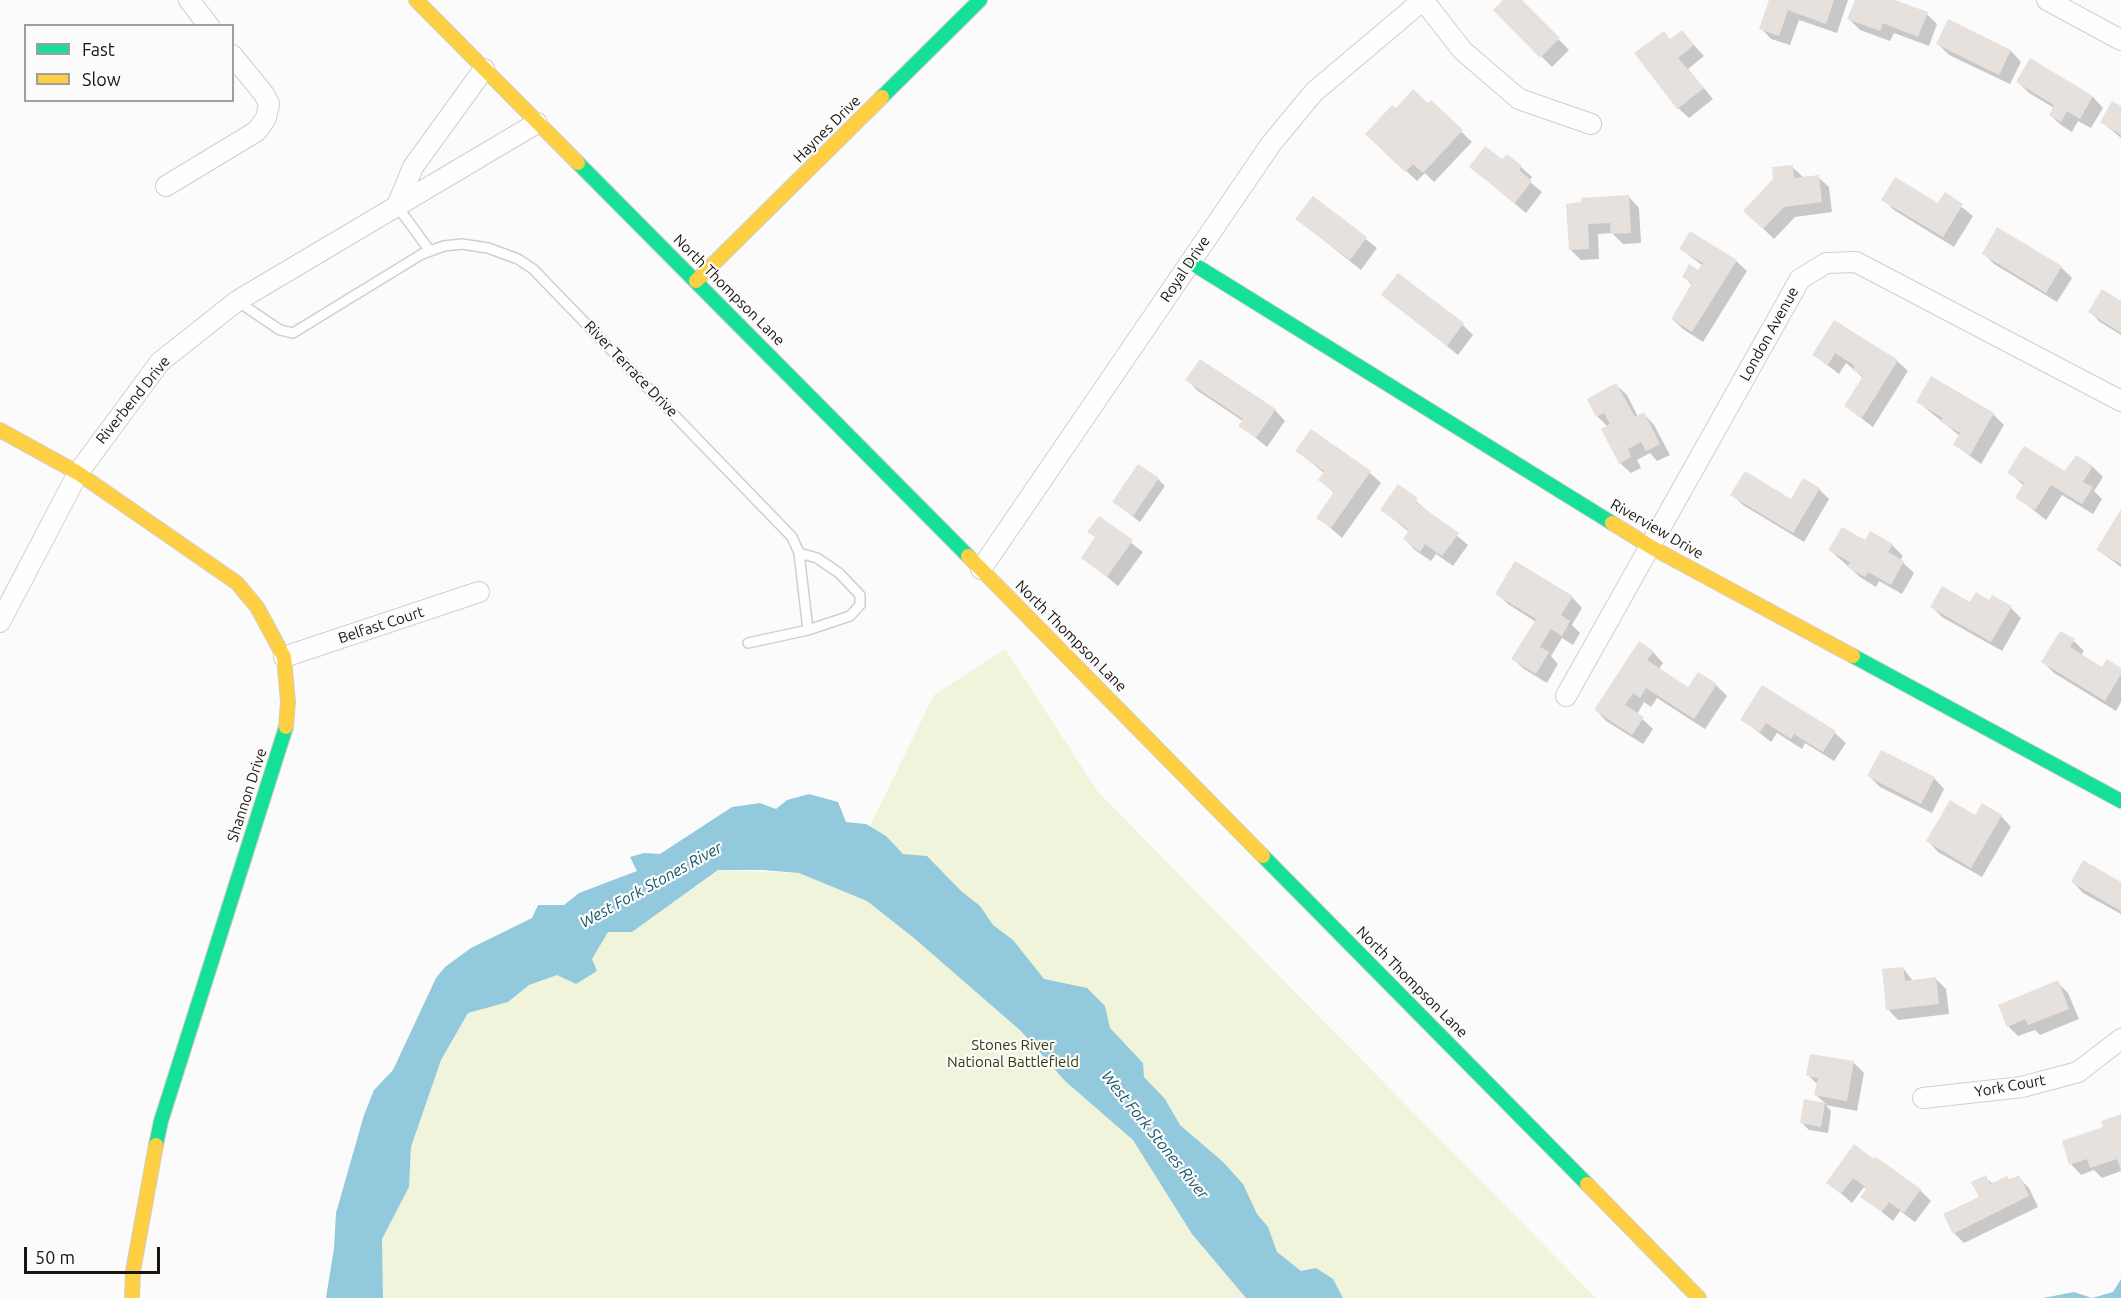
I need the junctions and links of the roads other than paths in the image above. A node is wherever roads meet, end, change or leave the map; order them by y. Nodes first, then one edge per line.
1 (189, 0) edge
2 (416, 0) edge
3 (980, 0) edge
4 (1423, 0) edge
5 (2047, 0) edge
6 (207, 24) edge
7 (2121, 40) edge
8 (234, 57) edge
9 (484, 69) junction
10 (537, 123) junction
11 (1591, 124) dead end
12 (166, 186) dead end
13 (398, 206) junction
14 (430, 251) junction
15 (1190, 262) junction
16 (696, 281) junction
17 (237, 301) junction
18 (2121, 400) edge
19 (0, 430) edge
20 (78, 473) junction
21 (1651, 547) junction
22 (799, 553) junction
23 (981, 569) junction
24 (479, 592) dead end
25 (0, 622) edge
26 (808, 630) junction
27 (748, 643) dead end
28 (284, 657) junction
29 (1566, 696) dead end
30 (2121, 801) edge
31 (2121, 1039) edge
32 (1923, 1098) dead end
33 (1694, 1293) edge
34 (132, 1298) edge

1 - 6 street
2 - 9 street, North Thompson Lane
3 - 16 street, Haynes Drive
4 - 11 street
4 - 15 street, Royal Drive
5 - 7 street
8 - 12 street
9 - 10 street, North Thompson Lane
9 - 13 street
10 - 13 street, Riverbend Drive
10 - 16 street, North Thompson Lane
13 - 14 lane
13 - 17 street, Riverbend Drive
14 - 17 lane, River Terrace Drive
14 - 22 lane, River Terrace Drive
15 - 21 street, Riverview Drive
15 - 23 street, Royal Drive
16 - 23 street, North Thompson Lane
17 - 20 street, Riverbend Drive
18 - 21 street, London Avenue
19 - 20 street, Shannon Drive
20 - 25 street, Riverbend Drive
20 - 28 street, Shannon Drive
21 - 29 street, London Avenue
21 - 30 street, Riverview Drive
22 - 26 lane, River Terrace Drive
22 - 26 lane
23 - 33 street, North Thompson Lane
24 - 28 street, Belfast Court
26 - 27 lane
28 - 34 street, Shannon Drive
31 - 32 street, York Court

